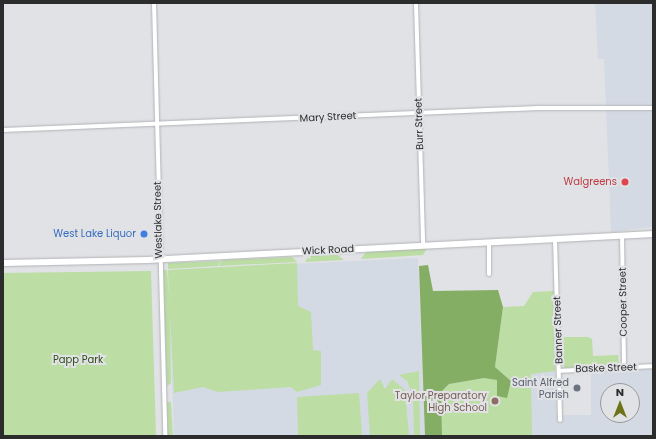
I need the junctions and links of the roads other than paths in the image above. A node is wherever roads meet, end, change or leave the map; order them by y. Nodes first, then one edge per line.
1 (154, 3) edge
2 (416, 3) edge
3 (653, 108) edge
4 (419, 113) junction
5 (156, 126) junction
6 (3, 130) edge
7 (653, 234) edge
8 (622, 236) junction
9 (555, 239) junction
10 (489, 242) junction
11 (423, 246) junction
12 (159, 259) junction
13 (3, 263) edge
14 (489, 274) dead end
15 (653, 366) edge
16 (624, 368) junction
17 (559, 371) junction
18 (560, 420) dead end
19 (165, 436) edge

1 - 5 street, Westlake Street
2 - 4 street, Burr Street
3 - 4 street, Mary Street
4 - 5 street, Mary Street
4 - 11 street, Burr Street
5 - 6 street, Mary Street
5 - 12 street, Westlake Street
7 - 8 street, Wick Road
8 - 9 street, Wick Road
8 - 16 street, Cooper Street
9 - 10 street, Wick Road
9 - 17 street, Banner Street
10 - 11 street, Wick Road
10 - 14 street
11 - 12 street, Wick Road
12 - 13 street, Wick Road
12 - 19 street, Westlake Street
15 - 16 street, Baske Street
16 - 17 street, Baske Street
17 - 18 street, Banner Street

